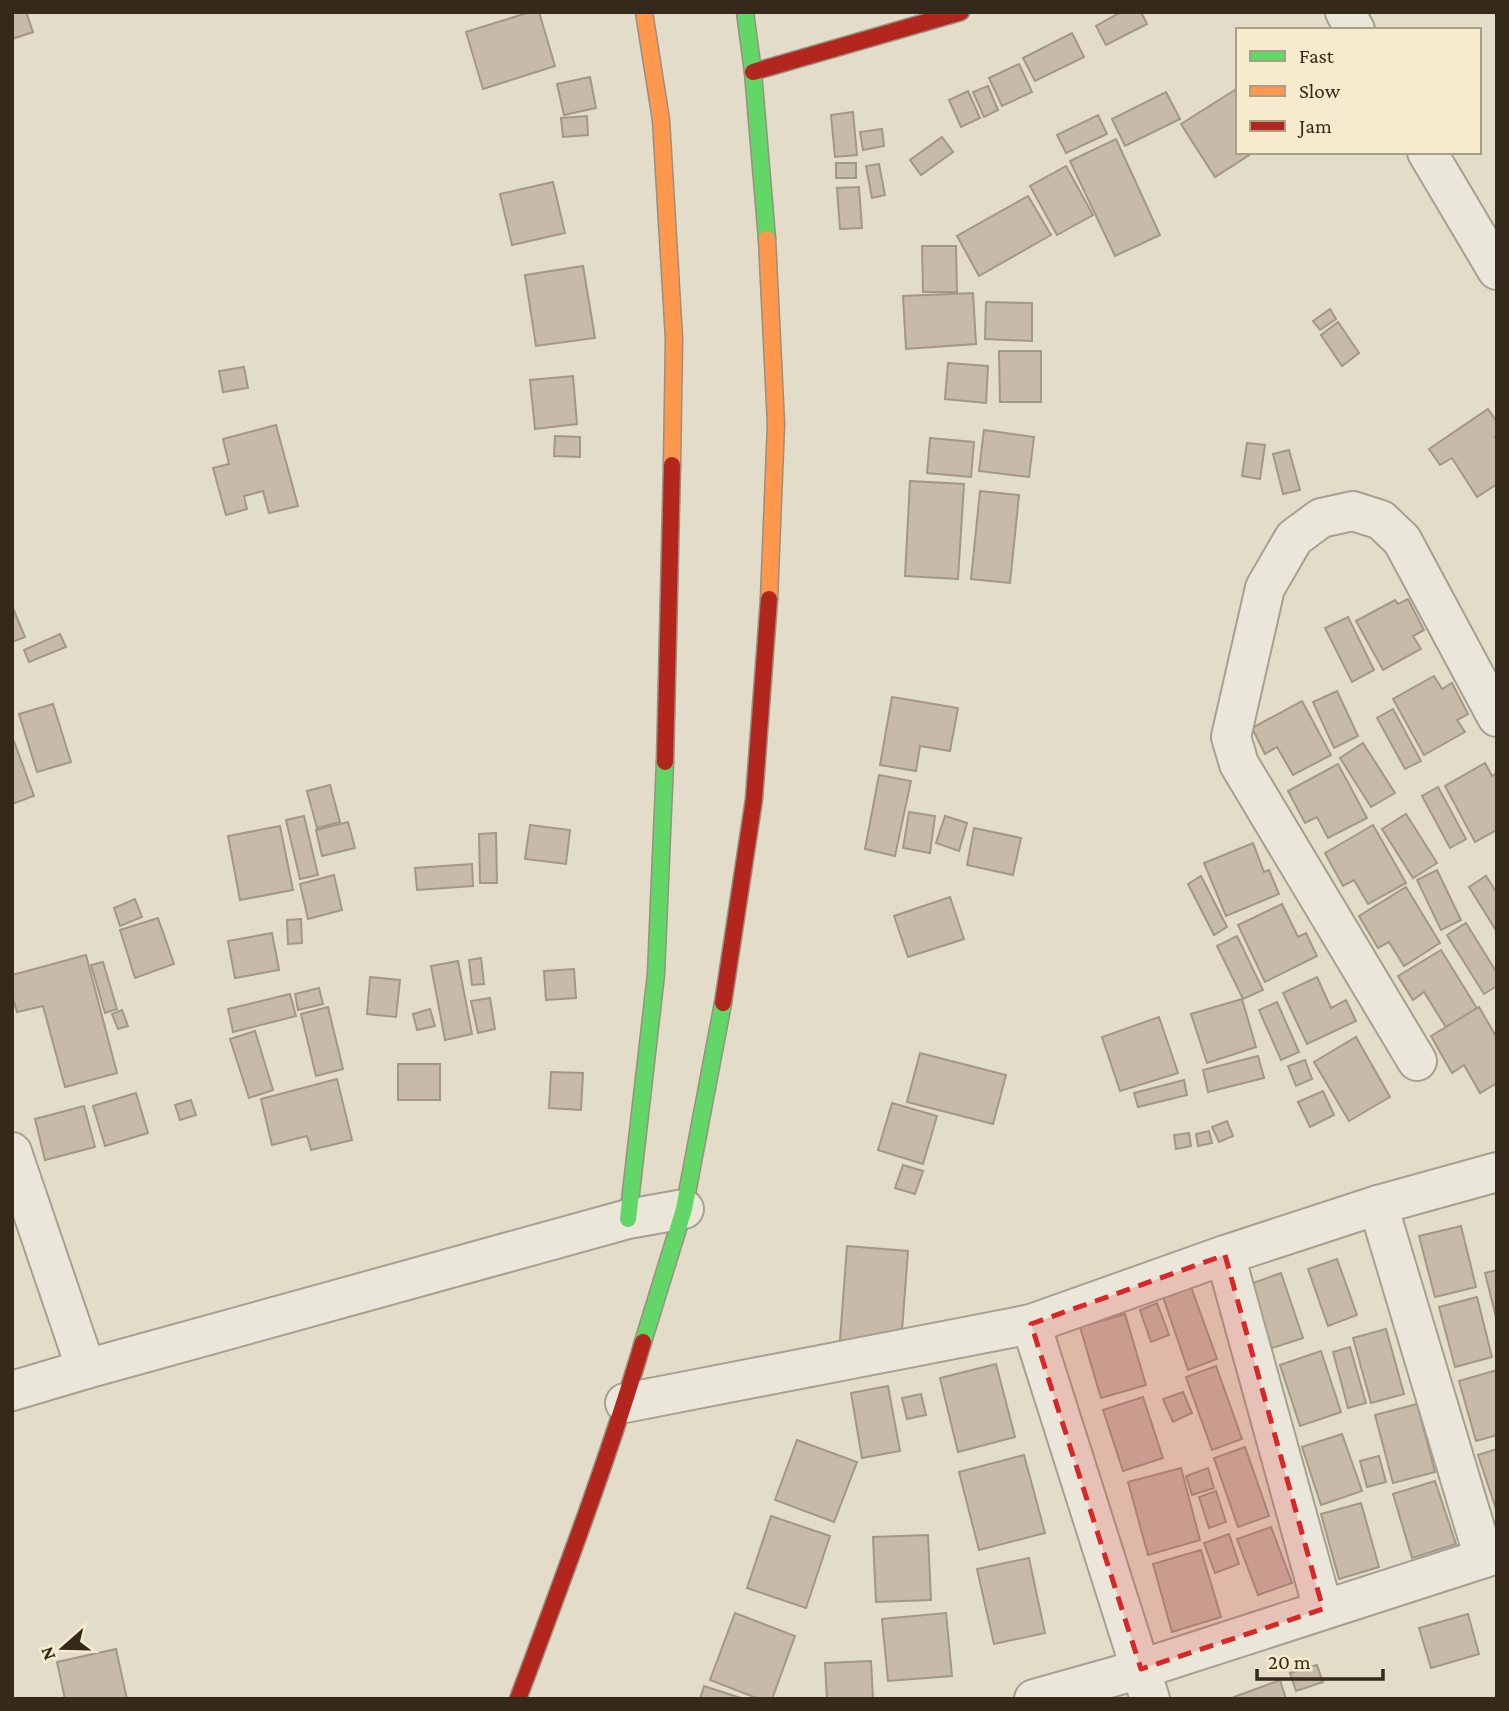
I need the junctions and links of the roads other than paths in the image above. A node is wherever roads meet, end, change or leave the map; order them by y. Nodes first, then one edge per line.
1 (644, 12) edge
2 (745, 12) edge
3 (961, 12) edge
4 (1345, 12) edge
5 (1354, 28) edge
6 (753, 72) junction
7 (1428, 154) edge
8 (1497, 270) edge
9 (1497, 717) edge
10 (1417, 1061) dead end
11 (12, 1152) edge
12 (1497, 1172) edge
13 (1378, 1205) junction
14 (684, 1209) junction
15 (628, 1219) junction
16 (1225, 1255) junction
17 (1031, 1324) junction
18 (86, 1369) junction
19 (12, 1391) edge
20 (625, 1403) junction
21 (1490, 1556) edge
22 (1323, 1609) junction
23 (1145, 1684) edge
24 (518, 1699) edge
25 (1034, 1699) edge

1 - 15 main road
2 - 6 main road
3 - 6 main road
4 - 5 street
6 - 14 main road
7 - 8 street
9 - 10 street
11 - 18 street
12 - 13 street
13 - 16 street
13 - 21 street
14 - 15 street
14 - 20 main road
15 - 18 street
16 - 17 street
16 - 22 street
17 - 20 street
17 - 23 street
18 - 19 street
20 - 24 main road
21 - 22 street
22 - 23 street
23 - 25 street

